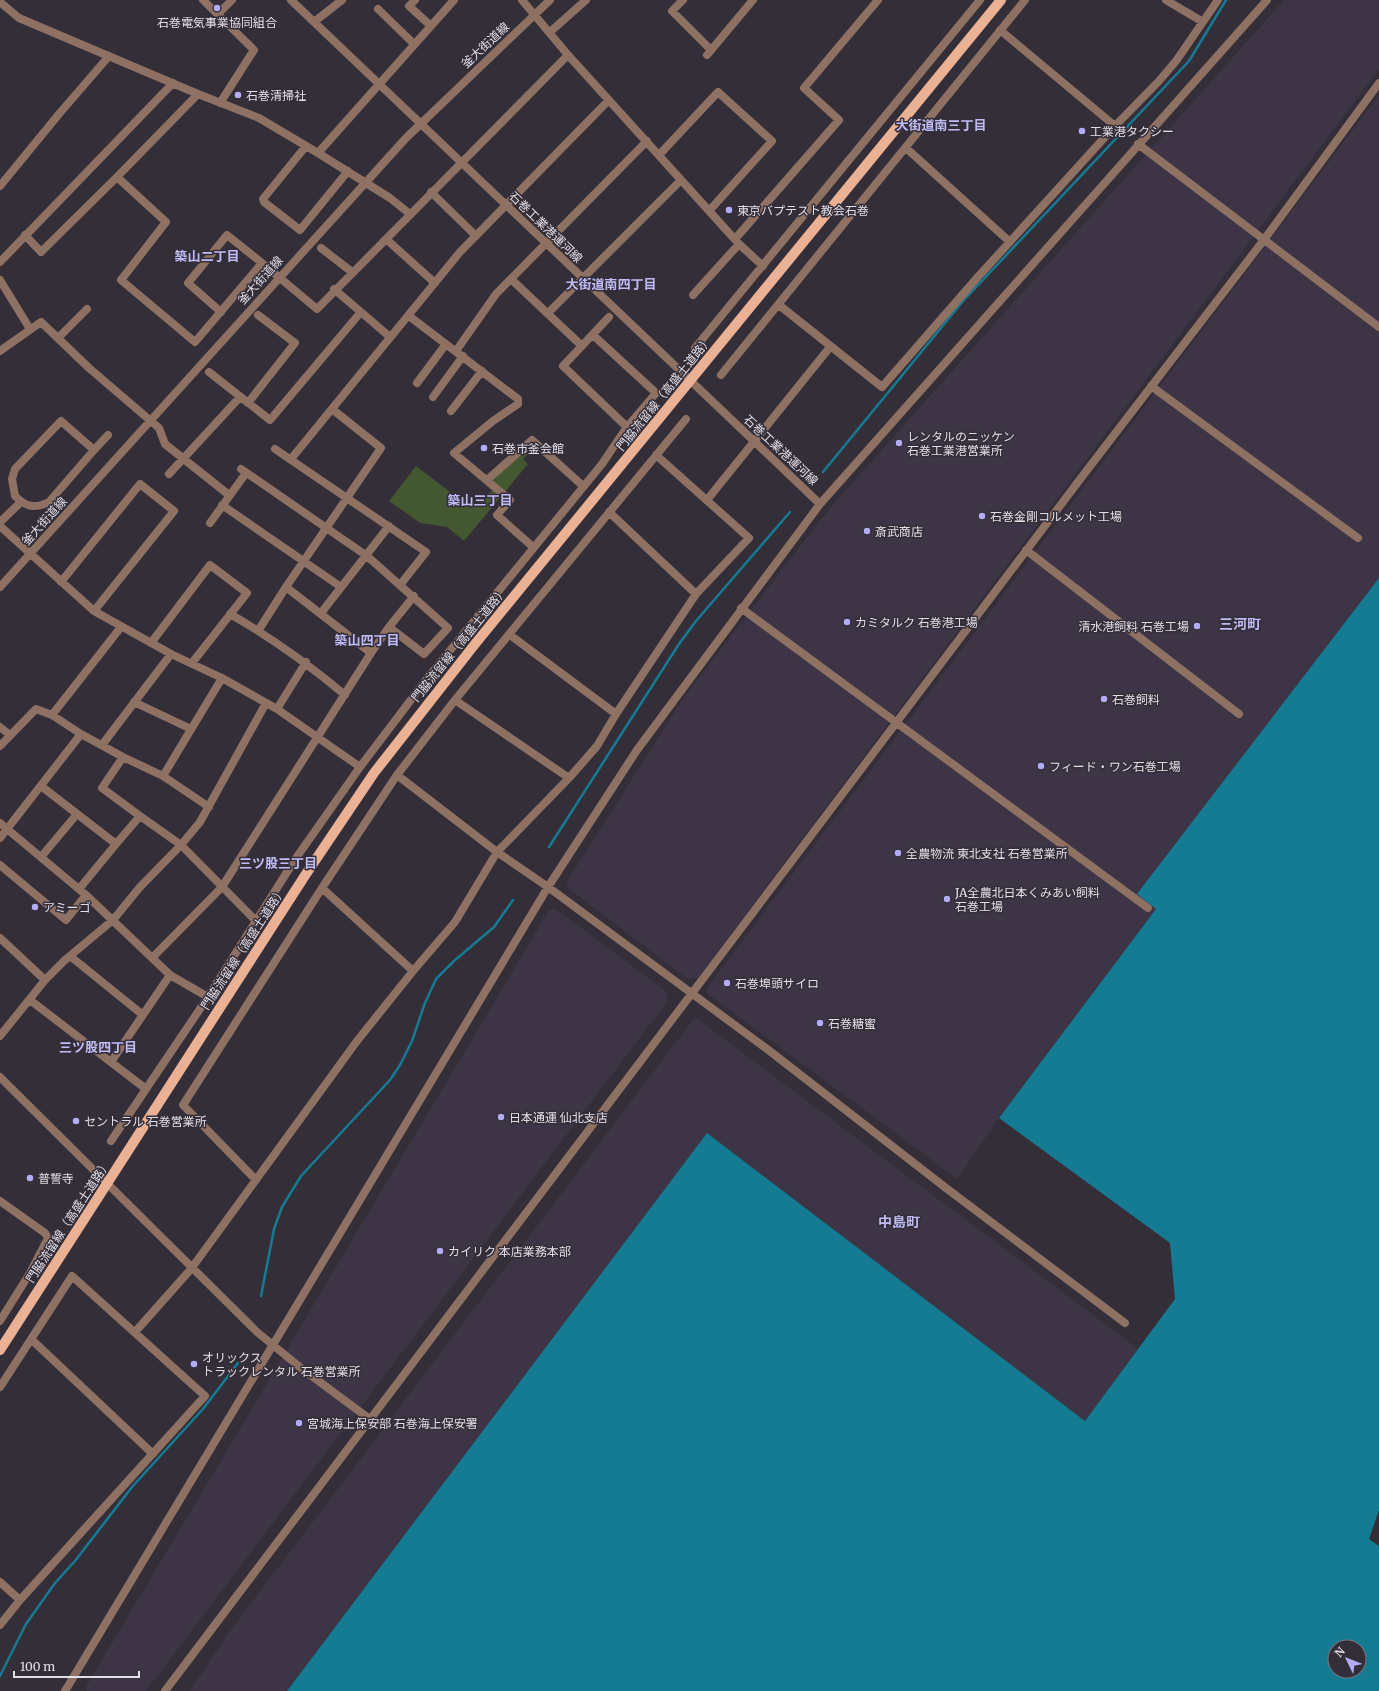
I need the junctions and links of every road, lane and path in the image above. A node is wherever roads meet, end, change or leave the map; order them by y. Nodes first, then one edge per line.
1 (203, 0) edge
2 (232, 0) edge
3 (291, 0) edge
4 (342, 0) edge
5 (414, 0) edge
6 (454, 0) edge
7 (522, 0) edge
8 (550, 0) edge
9 (586, 0) edge
10 (683, 0) edge
11 (753, 0) edge
12 (878, 0) edge
13 (980, 0) edge
14 (1000, 0) edge
15 (1025, 0) edge
16 (1166, 0) edge
17 (1218, 0) edge
18 (1267, 0) edge
19 (0, 2) edge
20 (378, 9) dead end
21 (218, 14) junction
22 (535, 14) junction
23 (314, 22) junction
24 (1203, 22) junction
25 (431, 26) junction
26 (1000, 30) junction
27 (550, 32) junction
28 (414, 44) junction
29 (568, 54) junction
30 (109, 56) junction
31 (173, 83) junction
32 (1379, 83) edge
33 (379, 84) junction
34 (198, 94) junction
35 (609, 100) junction
36 (220, 103) junction
37 (420, 123) junction
38 (1115, 126) junction
39 (647, 141) junction
40 (1138, 144) junction
41 (306, 146) junction
42 (906, 148) junction
43 (318, 153) junction
44 (659, 155) junction
45 (462, 163) junction
46 (348, 171) junction
47 (117, 177) junction
48 (681, 180) junction
49 (365, 183) junction
50 (0, 186) edge
51 (431, 192) junction
52 (506, 205) junction
53 (709, 211) junction
54 (410, 214) junction
55 (25, 235) junction
56 (476, 236) junction
57 (386, 239) junction
58 (1263, 241) junction
59 (737, 242) junction
60 (1010, 242) junction
61 (546, 244) junction
62 (321, 248) dead end
63 (0, 262) edge
64 (262, 263) junction
65 (763, 266) junction
66 (352, 272) junction
67 (279, 277) junction
68 (583, 278) junction
69 (511, 279) junction
70 (0, 280) edge
71 (435, 283) junction
72 (334, 290) junction
73 (3, 292) edge
74 (693, 295) dead end
75 (779, 305) junction
76 (87, 309) dead end
77 (221, 312) junction
78 (360, 313) junction
79 (548, 313) junction
80 (258, 315) dead end
81 (408, 316) junction
82 (609, 318) dead end
83 (1379, 327) edge
84 (30, 329) junction
85 (593, 335) junction
86 (390, 337) junction
87 (58, 338) junction
88 (446, 344) junction
89 (582, 346) junction
90 (830, 347) junction
91 (695, 348) dead end
92 (0, 351) edge
93 (456, 351) junction
94 (463, 356) junction
95 (482, 371) junction
96 (209, 372) dead end
97 (721, 375) dead end
98 (691, 382) junction
99 (417, 383) dead end
100 (1151, 386) junction
101 (240, 397) junction
102 (433, 397) dead end
103 (248, 403) junction
104 (332, 409) junction
105 (451, 411) dead end
106 (686, 419) dead end
107 (150, 420) junction
108 (627, 427) junction
109 (108, 435) dead end
110 (754, 441) junction
111 (274, 449) dead end
112 (94, 450) junction
113 (656, 455) junction
114 (183, 458) junction
115 (291, 460) junction
116 (169, 474) dead end
117 (487, 480) junction
118 (583, 486) junction
119 (229, 495) junction
120 (348, 498) junction
121 (708, 500) junction
122 (21, 502) junction
123 (820, 504) junction
124 (222, 505) junction
125 (609, 512) junction
126 (0, 522) edge
127 (210, 523) dead end
128 (0, 526) edge
129 (389, 526) junction
130 (327, 529) junction
131 (1358, 538) dead end
132 (533, 547) junction
133 (1026, 550) junction
134 (30, 554) junction
135 (367, 556) junction
136 (304, 561) junction
137 (61, 582) junction
138 (400, 585) junction
139 (0, 587) edge
140 (286, 587) junction
141 (341, 587) junction
142 (696, 594) junction
143 (414, 596) junction
144 (741, 608) junction
145 (94, 611) junction
146 (322, 613) junction
147 (230, 614) junction
148 (121, 627) junction
149 (389, 627) junction
150 (258, 631) junction
151 (510, 635) junction
152 (151, 643) junction
153 (371, 653) junction
154 (171, 654) junction
155 (306, 662) junction
156 (192, 663) junction
157 (222, 678) junction
158 (344, 695) junction
159 (455, 700) junction
160 (134, 702) junction
161 (266, 703) junction
162 (277, 709) junction
163 (616, 714) junction
164 (1239, 714) dead end
165 (52, 715) junction
166 (897, 723) junction
167 (0, 727) edge
168 (191, 729) junction
169 (81, 734) junction
170 (10, 735) junction
171 (318, 736) junction
172 (102, 745) junction
173 (0, 746) edge
174 (123, 757) junction
175 (360, 767) junction
176 (397, 775) junction
177 (163, 776) junction
178 (569, 778) junction
179 (41, 786) junction
180 (208, 807) junction
181 (77, 814) junction
182 (140, 816) junction
183 (0, 823) edge
184 (7, 828) junction
185 (0, 838) edge
186 (116, 844) junction
187 (181, 845) junction
188 (497, 852) junction
189 (41, 857) junction
190 (0, 865) edge
191 (222, 887) junction
192 (548, 887) junction
193 (322, 888) junction
194 (78, 889) junction
195 (86, 895) junction
196 (1148, 908) dead end
197 (113, 920) junction
198 (256, 921) junction
199 (0, 938) edge
200 (70, 956) junction
201 (153, 957) junction
202 (413, 971) junction
203 (170, 975) junction
204 (45, 980) junction
205 (692, 995) junction
206 (208, 997) junction
207 (30, 1000) junction
208 (143, 1015) junction
209 (0, 1036) edge
210 (111, 1062) junction
211 (0, 1077) edge
212 (146, 1089) junction
213 (111, 1141) dead end
214 (256, 1180) junction
215 (107, 1183) junction
216 (0, 1201) edge
217 (191, 1269) junction
218 (0, 1321) edge
219 (1125, 1323) dead end
220 (135, 1332) junction
221 (31, 1339) junction
222 (274, 1346) junction
223 (0, 1350) edge
224 (0, 1386) edge
225 (371, 1420) junction
226 (153, 1454) junction
227 (0, 1582) edge
228 (20, 1600) junction
229 (0, 1625) edge
230 (65, 1691) edge
231 (165, 1691) edge

1 - 21 street
2 - 21 street
3 - 23 street, 石巻工業港運河線
4 - 23 street
5 - 25 street
6 - 25 street
7 - 22 street
8 - 22 street, 釜大街道線
9 - 27 street
10 - 11 street
12 - 59 street
13 - 65 street
14 - 98 main road, 門脇流留線（高盛土道路）
15 - 26 street
16 - 24 street
17 - 24 street
18 - 40 street
19 - 30 street
20 - 28 street
21 - 36 street
22 - 27 street
22 - 37 street, 釜大街道線
23 - 33 street, 石巻工業港運河線
24 - 38 street
25 - 28 street
26 - 38 street
26 - 42 street
27 - 29 street
28 - 33 street
29 - 35 street
29 - 45 street
30 - 31 street
30 - 50 street
31 - 34 street
31 - 55 street
32 - 58 street
33 - 37 street, 石巻工業港運河線
33 - 43 street
34 - 36 street
34 - 47 street
35 - 39 street
35 - 52 street
36 - 41 street
37 - 45 street, 石巻工業港運河線
37 - 49 street, 釜大街道線
38 - 60 street
39 - 44 street
39 - 61 street
40 - 58 street
40 - 123 street
41 - 43 street
41 - 46 street
42 - 60 street
42 - 75 street
43 - 46 street
44 - 48 street
44 - 53 street
45 - 51 street
45 - 52 street, 石巻工業港運河線
46 - 49 street
47 - 55 street
47 - 77 street
48 - 53 street
48 - 68 street
49 - 54 street
49 - 67 street, 釜大街道線
51 - 54 street
51 - 56 street
52 - 56 street
52 - 61 street, 石巻工業港運河線
53 - 59 street
54 - 57 street
55 - 63 street
56 - 71 street
57 - 66 street
57 - 71 street
58 - 83 street
58 - 100 street
59 - 65 street
59 - 74 street
60 - 90 street
61 - 68 street, 石巻工業港運河線
61 - 69 street
62 - 66 street
64 - 67 street
64 - 77 street
64 - 77 street
65 - 91 street
66 - 72 street
67 - 72 street
67 - 107 street, 釜大街道線
68 - 79 street
68 - 98 street, 石巻工業港運河線
69 - 79 street
69 - 93 street
70 - 73 street
71 - 81 street
72 - 78 street
73 - 84 street
75 - 90 street
75 - 97 street
76 - 87 street
78 - 86 street
78 - 103 street
79 - 89 street
80 - 103 street
81 - 86 street
81 - 88 street
82 - 85 street
84 - 87 street
84 - 92 street
85 - 89 street
85 - 108 street
86 - 104 street
87 - 107 street
88 - 93 street
88 - 99 street
89 - 108 street
90 - 110 street
93 - 94 street
94 - 95 street
94 - 102 street
95 - 105 street
95 - 117 street
96 - 101 street
98 - 110 street, 石巻工業港運河線
98 - 215 main road, 門脇流留線（高盛土道路）
100 - 131 street
100 - 133 street
101 - 103 street
101 - 114 street
104 - 115 street
104 - 120 street
106 - 113 street
107 - 114 street
107 - 134 street, 釜大街道線
108 - 118 street
109 - 112 street
110 - 121 street
110 - 123 street, 石巻工業港運河線
111 - 115 street
112 - 122 street
112 - 122 street
113 - 121 street
113 - 125 street
114 - 116 street
114 - 119 street
115 - 120 street
117 - 118 street
117 - 132 street
118 - 132 street
119 - 124 street
119 - 130 street
120 - 129 street
120 - 130 street
121 - 142 street
122 - 126 street
123 - 144 street
124 - 127 street
124 - 136 street
125 - 142 street
125 - 151 street
128 - 134 street
129 - 135 street
129 - 138 street
130 - 135 street
130 - 136 street
132 - 175 street
133 - 164 street
133 - 166 street
134 - 137 street
134 - 139 street, 釜大街道線
135 - 138 street
135 - 141 street
136 - 140 street
136 - 141 street
137 - 145 street
137 - 145 street
138 - 143 street
140 - 146 street
140 - 150 street
141 - 146 street
142 - 163 street
143 - 149 street
143 - 149 street
144 - 166 street
144 - 192 street
145 - 148 street
146 - 153 street
147 - 150 street
147 - 152 street
147 - 156 street
148 - 152 street
148 - 165 street
149 - 153 street
150 - 155 street
151 - 159 street
151 - 163 street
152 - 154 street
153 - 158 street
154 - 156 street
154 - 160 street
155 - 158 street
155 - 162 street
156 - 157 street
157 - 161 street
157 - 168 street
158 - 171 street
159 - 176 street
159 - 178 street
160 - 168 street
160 - 172 street
161 - 162 street
161 - 180 street
162 - 171 street
163 - 178 street
165 - 169 street
165 - 170 street
166 - 196 street
166 - 205 street
167 - 170 street
168 - 177 street
169 - 172 street
169 - 179 street
170 - 173 street
171 - 175 street
171 - 191 street
172 - 174 street
174 - 177 street
174 - 182 street
175 - 198 street
176 - 188 street
176 - 193 street
177 - 180 street
178 - 188 street
179 - 181 street
179 - 184 street
180 - 187 street
181 - 186 street
181 - 189 street
182 - 186 street
182 - 187 street
183 - 184 street
184 - 185 street
184 - 189 street
186 - 194 street
187 - 191 street
187 - 197 street
188 - 192 street
188 - 202 street
189 - 194 street
190 - 195 street
191 - 198 street
191 - 201 street
192 - 205 street
192 - 222 street
193 - 202 street
193 - 214 street
194 - 195 street
195 - 197 street
197 - 200 street
197 - 201 street
198 - 206 street
199 - 204 street
200 - 204 street
200 - 208 street
201 - 203 street
202 - 214 street
203 - 206 street
203 - 208 street
204 - 207 street
205 - 219 street
205 - 225 street
206 - 212 street
207 - 209 street
207 - 210 street
208 - 210 street
210 - 212 street
211 - 215 street
212 - 213 street
214 - 217 street
215 - 217 street
215 - 223 main road, 門脇流留線（高盛土道路）
216 - 218 street
217 - 220 street
217 - 222 street
220 - 221 street
220 - 226 street
221 - 224 street
221 - 226 street
222 - 225 street
222 - 230 street
225 - 231 street
226 - 228 street
227 - 228 street
228 - 229 street

